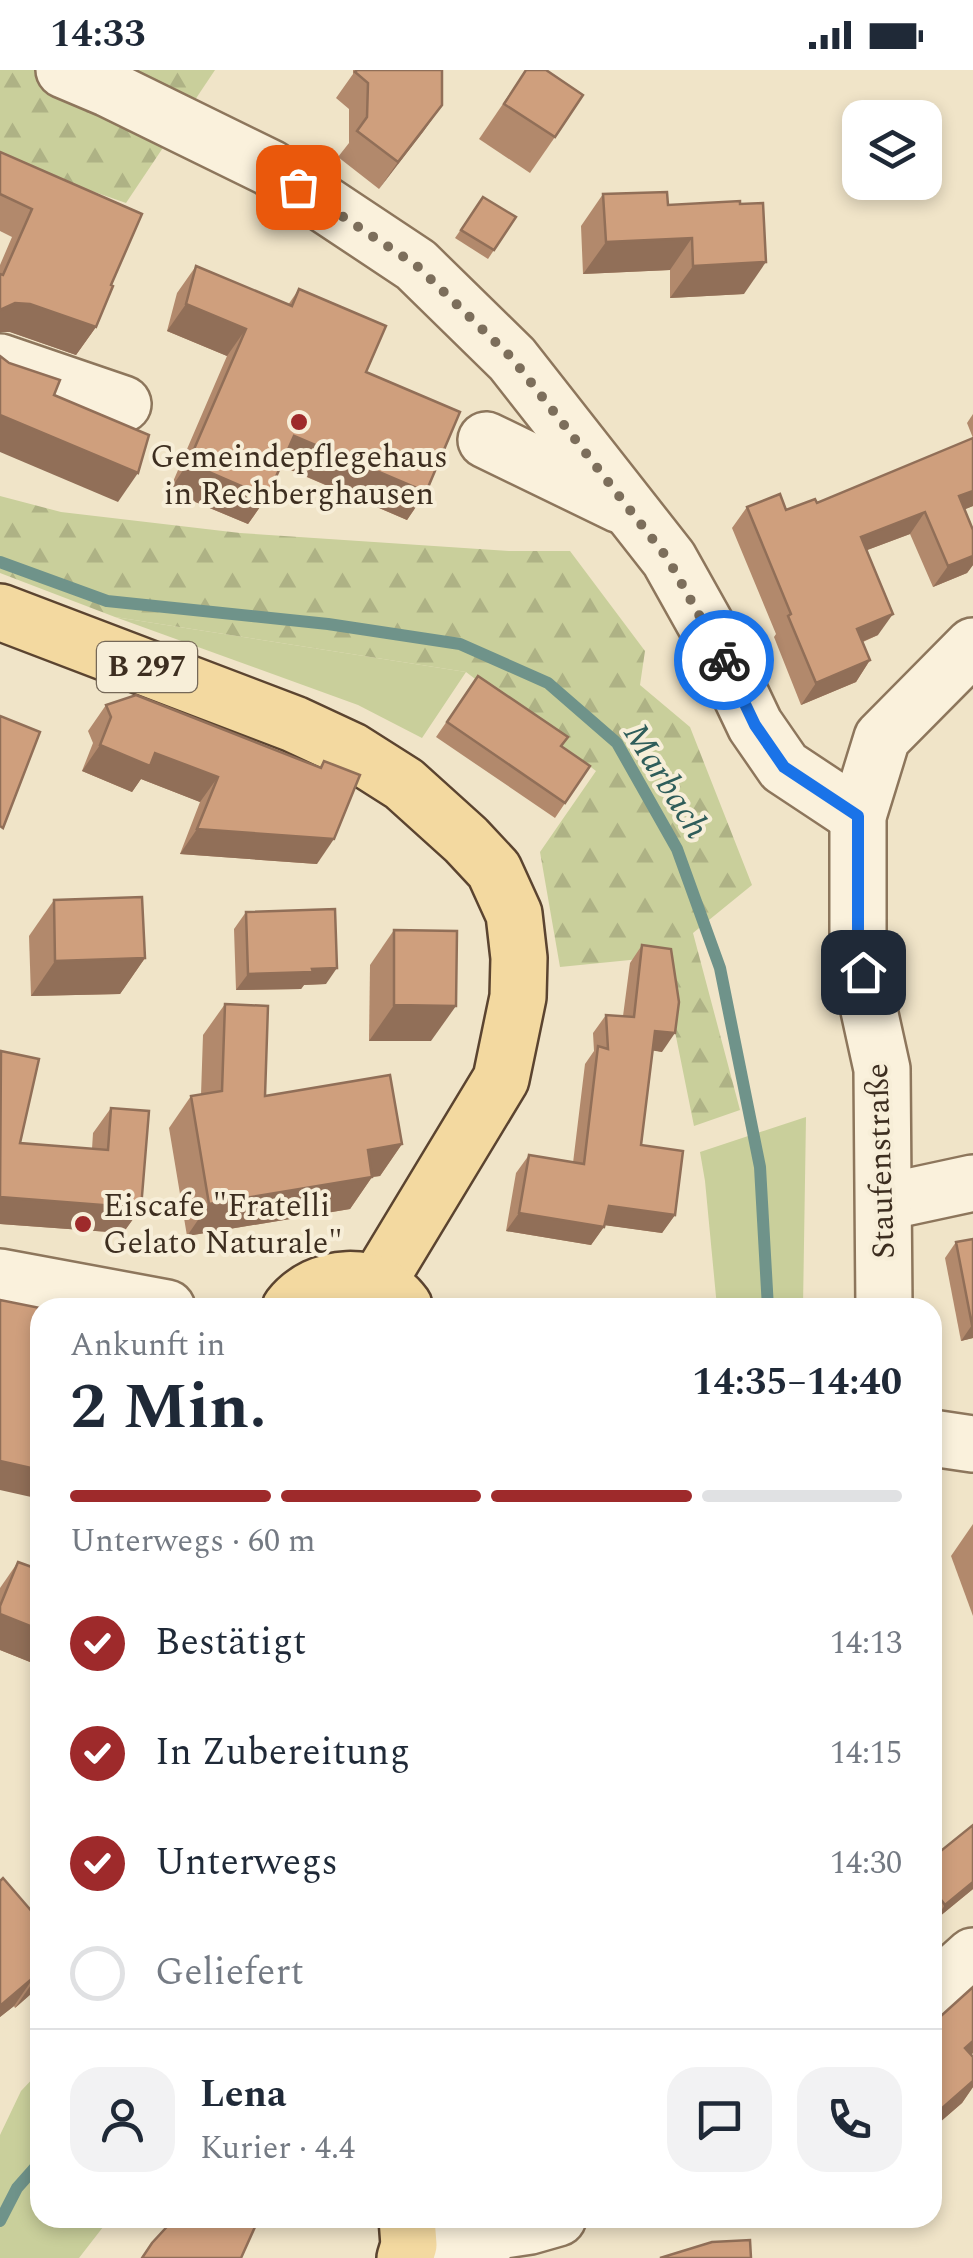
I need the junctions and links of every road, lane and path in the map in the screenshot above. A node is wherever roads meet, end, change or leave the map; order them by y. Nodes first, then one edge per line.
1 (64, 70) edge
2 (0, 362) edge
3 (123, 404) dead end
4 (486, 440) dead end
5 (632, 511) junction
6 (0, 612) edge
7 (973, 646) edge
8 (858, 816) junction
9 (973, 1183) edge
10 (885, 1202) junction
11 (0, 1277) edge
12 (391, 1296) edge
13 (112, 1298) edge
14 (299, 1298) edge
15 (884, 1298) edge
16 (942, 1439) edge
17 (973, 1444) edge
18 (973, 1956) edge
19 (942, 1984) edge
20 (525, 2228) edge
21 (407, 2240) edge
22 (477, 2246) edge

1 - 5 street
2 - 3 street
4 - 5 street
5 - 8 street
6 - 12 main road, B 297
7 - 8 street, Staufenstraße
8 - 10 street, Staufenstraße
9 - 10 street
10 - 15 street, Staufenstraße
11 - 13 street
12 - 14 main road, B 297
16 - 17 street
18 - 19 street
20 - 22 street
21 - 22 street

